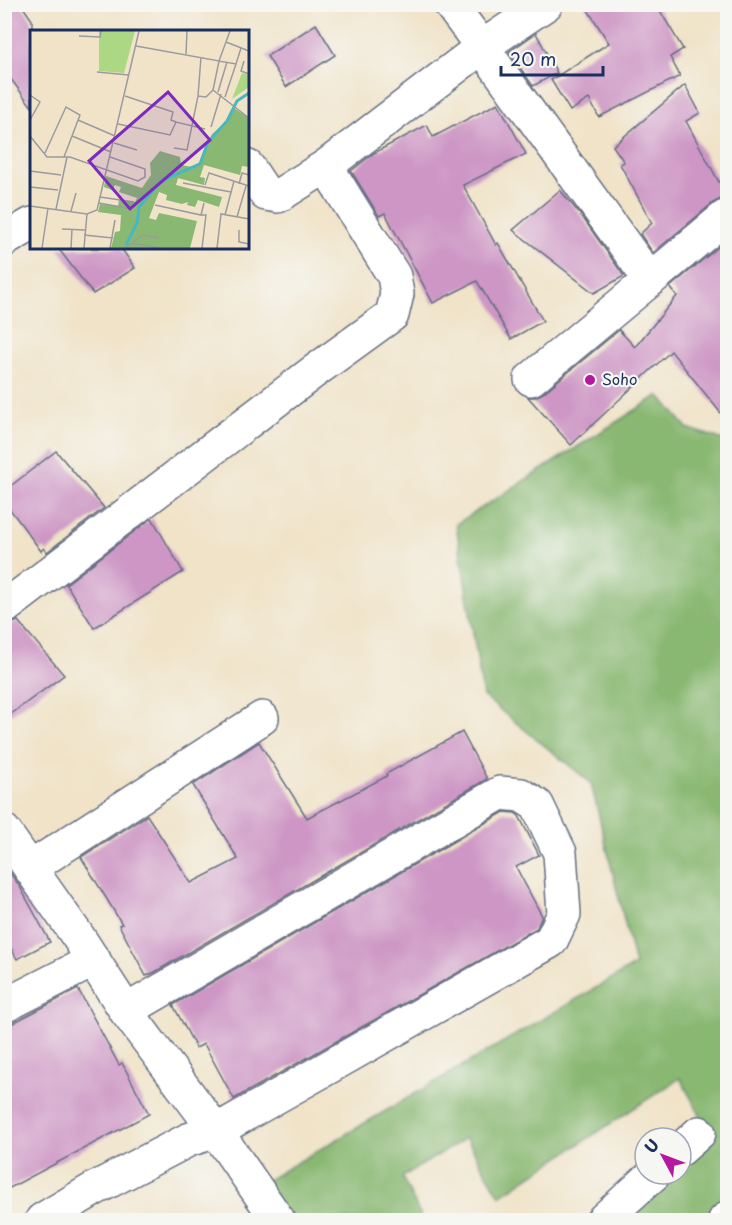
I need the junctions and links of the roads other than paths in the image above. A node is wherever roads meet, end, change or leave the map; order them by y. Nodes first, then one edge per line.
1 (450, 4) edge
2 (546, 4) edge
3 (482, 47) junction
4 (326, 166) junction
5 (249, 168) edge
6 (725, 217) dead end
7 (30, 225) edge
8 (4, 240) edge
9 (650, 280) junction
10 (531, 379) dead end
11 (4, 608) edge
12 (262, 718) dead end
13 (4, 831) edge
14 (30, 868) junction
15 (94, 960) junction
16 (4, 1006) edge
17 (126, 1011) junction
18 (216, 1131) junction
19 (641, 1186) edge
20 (42, 1221) edge
21 (278, 1221) edge
22 (603, 1221) edge

1 - 3 street
2 - 3 street
3 - 4 street
3 - 9 street
4 - 5 street
4 - 11 street
6 - 9 street
7 - 8 street
9 - 10 street
12 - 14 street
13 - 14 street
14 - 15 street
15 - 16 street
15 - 17 street
17 - 18 street
17 - 18 street
18 - 20 street
18 - 21 street
19 - 22 street

